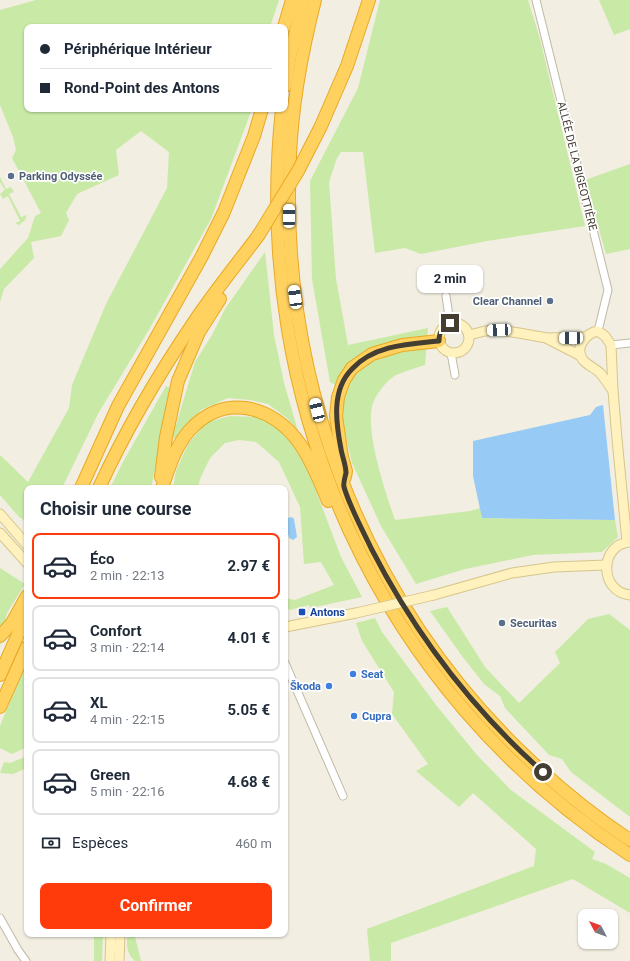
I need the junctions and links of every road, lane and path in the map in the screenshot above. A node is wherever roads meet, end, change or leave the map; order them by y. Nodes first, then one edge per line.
1 (292, 0) edge
2 (303, 0) edge
3 (316, 0) edge
4 (369, 0) edge
5 (536, 0) edge
6 (285, 24) edge
7 (288, 68) edge
8 (261, 112) edge
9 (282, 112) edge
10 (258, 236) junction
11 (446, 296) dead end
12 (450, 323) junction
13 (598, 332) junction
14 (469, 335) junction
15 (585, 337) junction
16 (547, 338) junction
17 (439, 341) junction
18 (630, 343) edge
19 (610, 345) junction
20 (451, 353) junction
21 (581, 356) junction
22 (455, 374) dead end
23 (613, 391) junction
24 (82, 485) edge
25 (101, 485) edge
26 (161, 485) edge
27 (162, 485) edge
28 (344, 486) junction
29 (0, 514) edge
30 (0, 533) edge
31 (24, 542) edge
32 (628, 542) edge
33 (359, 550) junction
34 (24, 560) edge
35 (606, 565) junction
36 (630, 595) edge
37 (24, 601) edge
38 (24, 621) edge
39 (288, 626) edge
40 (0, 636) edge
41 (24, 654) edge
42 (288, 670) edge
43 (0, 674) edge
44 (0, 707) edge
45 (343, 796) dead end
46 (630, 840) edge
47 (630, 855) edge
48 (0, 918) edge
49 (111, 937) edge
50 (120, 937) edge
51 (26, 961) edge
52 (110, 961) edge
53 (119, 961) edge

1 - 6 highway
2 - 7 highway
3 - 28 highway
4 - 10 highway, bridge
5 - 13 street, ALLÉE DE LA BIGEOTTIÈRE
8 - 24 highway
9 - 33 highway
10 - 25 highway
10 - 26 highway
11 - 12 street
12 - 14 main road
12 - 17 main road
13 - 15 main road
13 - 19 main road
14 - 16 main road
14 - 20 main road
15 - 16 main road
15 - 21 main road
16 - 21 main road
17 - 20 main road
17 - 28 highway
18 - 19 street
19 - 23 main road
20 - 22 street
21 - 23 main road
23 - 32 main road
27 - 33 highway
28 - 46 highway
29 - 31 main road
30 - 34 main road
32 - 35 main road
33 - 47 highway
35 - 36 main road
35 - 39 main road, bridge
37 - 40 highway
38 - 43 highway
41 - 44 highway
42 - 45 street
48 - 51 street
49 - 52 main road
50 - 53 main road

